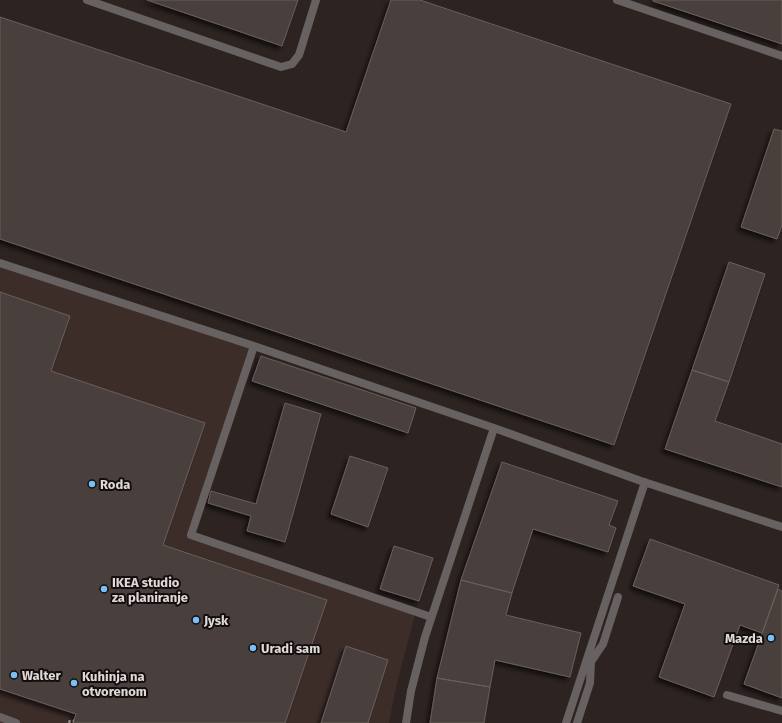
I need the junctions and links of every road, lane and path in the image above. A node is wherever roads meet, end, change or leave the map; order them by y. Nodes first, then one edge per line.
1 (87, 0) edge
2 (316, 0) edge
3 (620, 0) edge
4 (782, 56) edge
5 (0, 263) edge
6 (254, 346) junction
7 (494, 428) junction
8 (645, 482) junction
9 (782, 527) edge
10 (618, 597) dead end
11 (431, 618) junction
12 (592, 644) junction
13 (591, 662) junction
14 (581, 676) junction
15 (727, 695) dead end
16 (782, 711) edge
17 (0, 718) edge
18 (74, 721) dead end
19 (16, 723) edge
20 (69, 723) edge
21 (406, 723) edge
22 (566, 723) edge
23 (577, 723) edge

1 - 2 lane
3 - 4 lane
5 - 6 lane
6 - 7 lane
6 - 11 lane
7 - 8 lane
7 - 11 lane
8 - 9 lane
8 - 12 lane
10 - 13 lane
11 - 21 lane
12 - 13 lane
12 - 14 lane
13 - 14 lane
13 - 23 lane
14 - 22 lane
15 - 16 lane
17 - 19 lane
18 - 20 path

